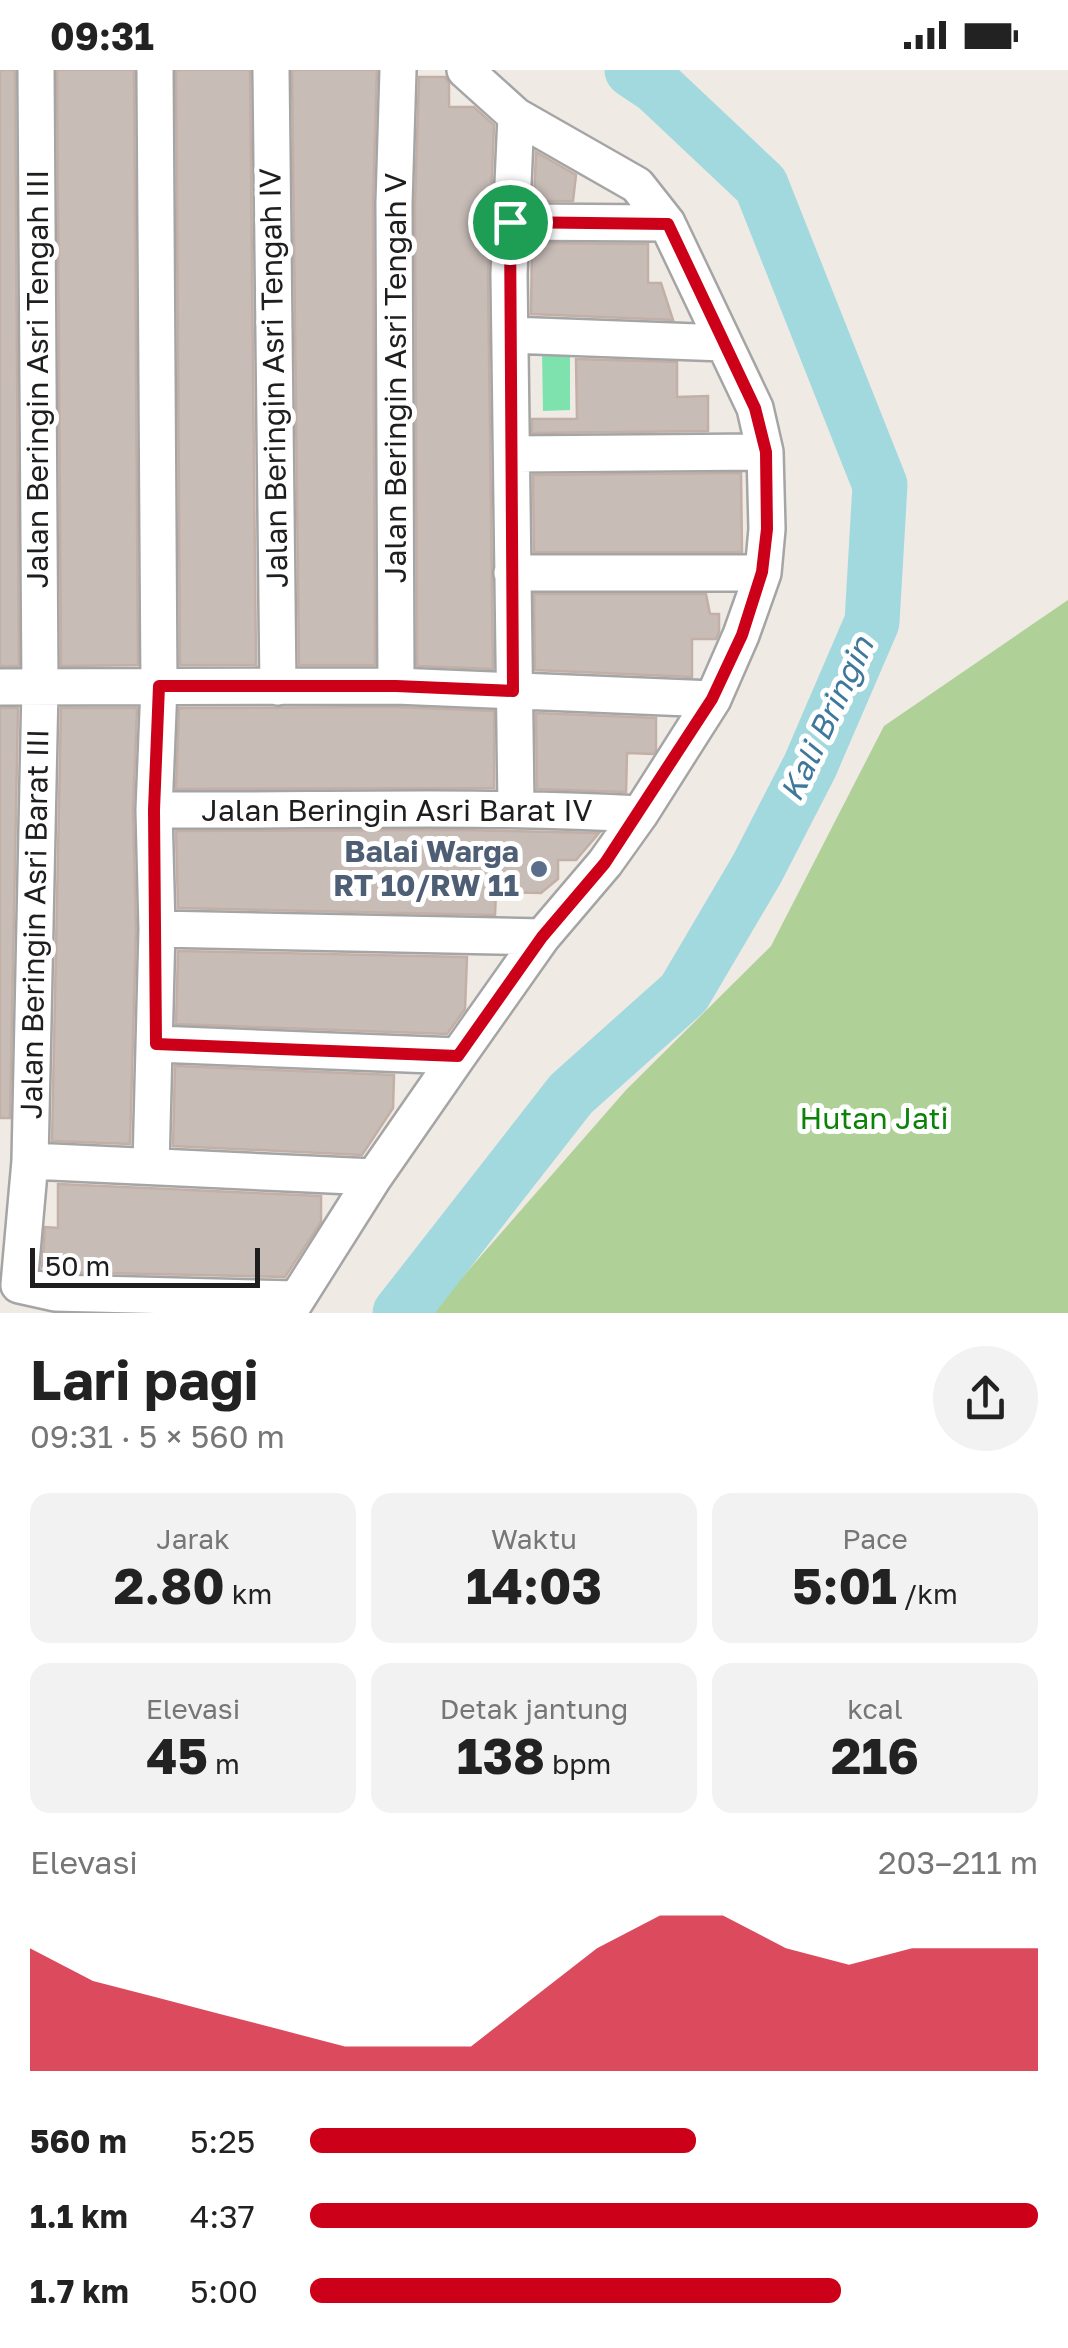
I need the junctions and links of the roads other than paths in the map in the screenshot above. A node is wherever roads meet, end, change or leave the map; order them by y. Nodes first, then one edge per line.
1 (36, 70) edge
2 (155, 70) edge
3 (271, 70) edge
4 (398, 70) edge
5 (465, 70) edge
6 (516, 116) junction
7 (510, 222) junction
8 (668, 224) junction
9 (510, 335) junction
10 (724, 343) junction
11 (766, 452) junction
12 (512, 454) junction
13 (762, 572) junction
14 (512, 574) junction
15 (159, 686) junction
16 (396, 686) junction
17 (0, 687) edge
18 (278, 687) junction
19 (40, 688) junction
20 (513, 691) junction
21 (712, 699) junction
22 (516, 808) junction
23 (154, 810) junction
24 (640, 814) junction
25 (157, 930) junction
26 (542, 937) junction
27 (156, 1044) junction
28 (458, 1056) junction
29 (30, 1161) junction
30 (152, 1166) junction
31 (374, 1177) junction
32 (292, 1306) edge

1 - 19 street, Jalan Beringin Asri Tengah III
2 - 15 street
3 - 18 street, Jalan Beringin Asri Tengah IV
4 - 16 street, Jalan Beringin Asri Tengah V
5 - 6 street
6 - 7 street
6 - 8 street
7 - 8 street
7 - 9 street
8 - 10 street
9 - 10 street
9 - 12 street
10 - 11 street
11 - 12 street
11 - 13 street
12 - 14 street
13 - 14 street
13 - 21 street
14 - 20 street
15 - 18 street
15 - 19 street
15 - 23 street
16 - 18 street
16 - 20 street
17 - 19 street
19 - 29 street, Jalan Beringin Asri Barat III
20 - 21 street
20 - 22 street
21 - 24 street
22 - 23 street, Jalan Beringin Asri Barat IV
22 - 24 street, Jalan Beringin Asri Barat IV
23 - 25 street
24 - 26 street
25 - 26 street
25 - 27 street
26 - 28 street
27 - 28 street
27 - 30 street
28 - 31 street
29 - 30 street
29 - 32 street, Jalan Beringin Asri Barat III
30 - 31 street
31 - 32 street

